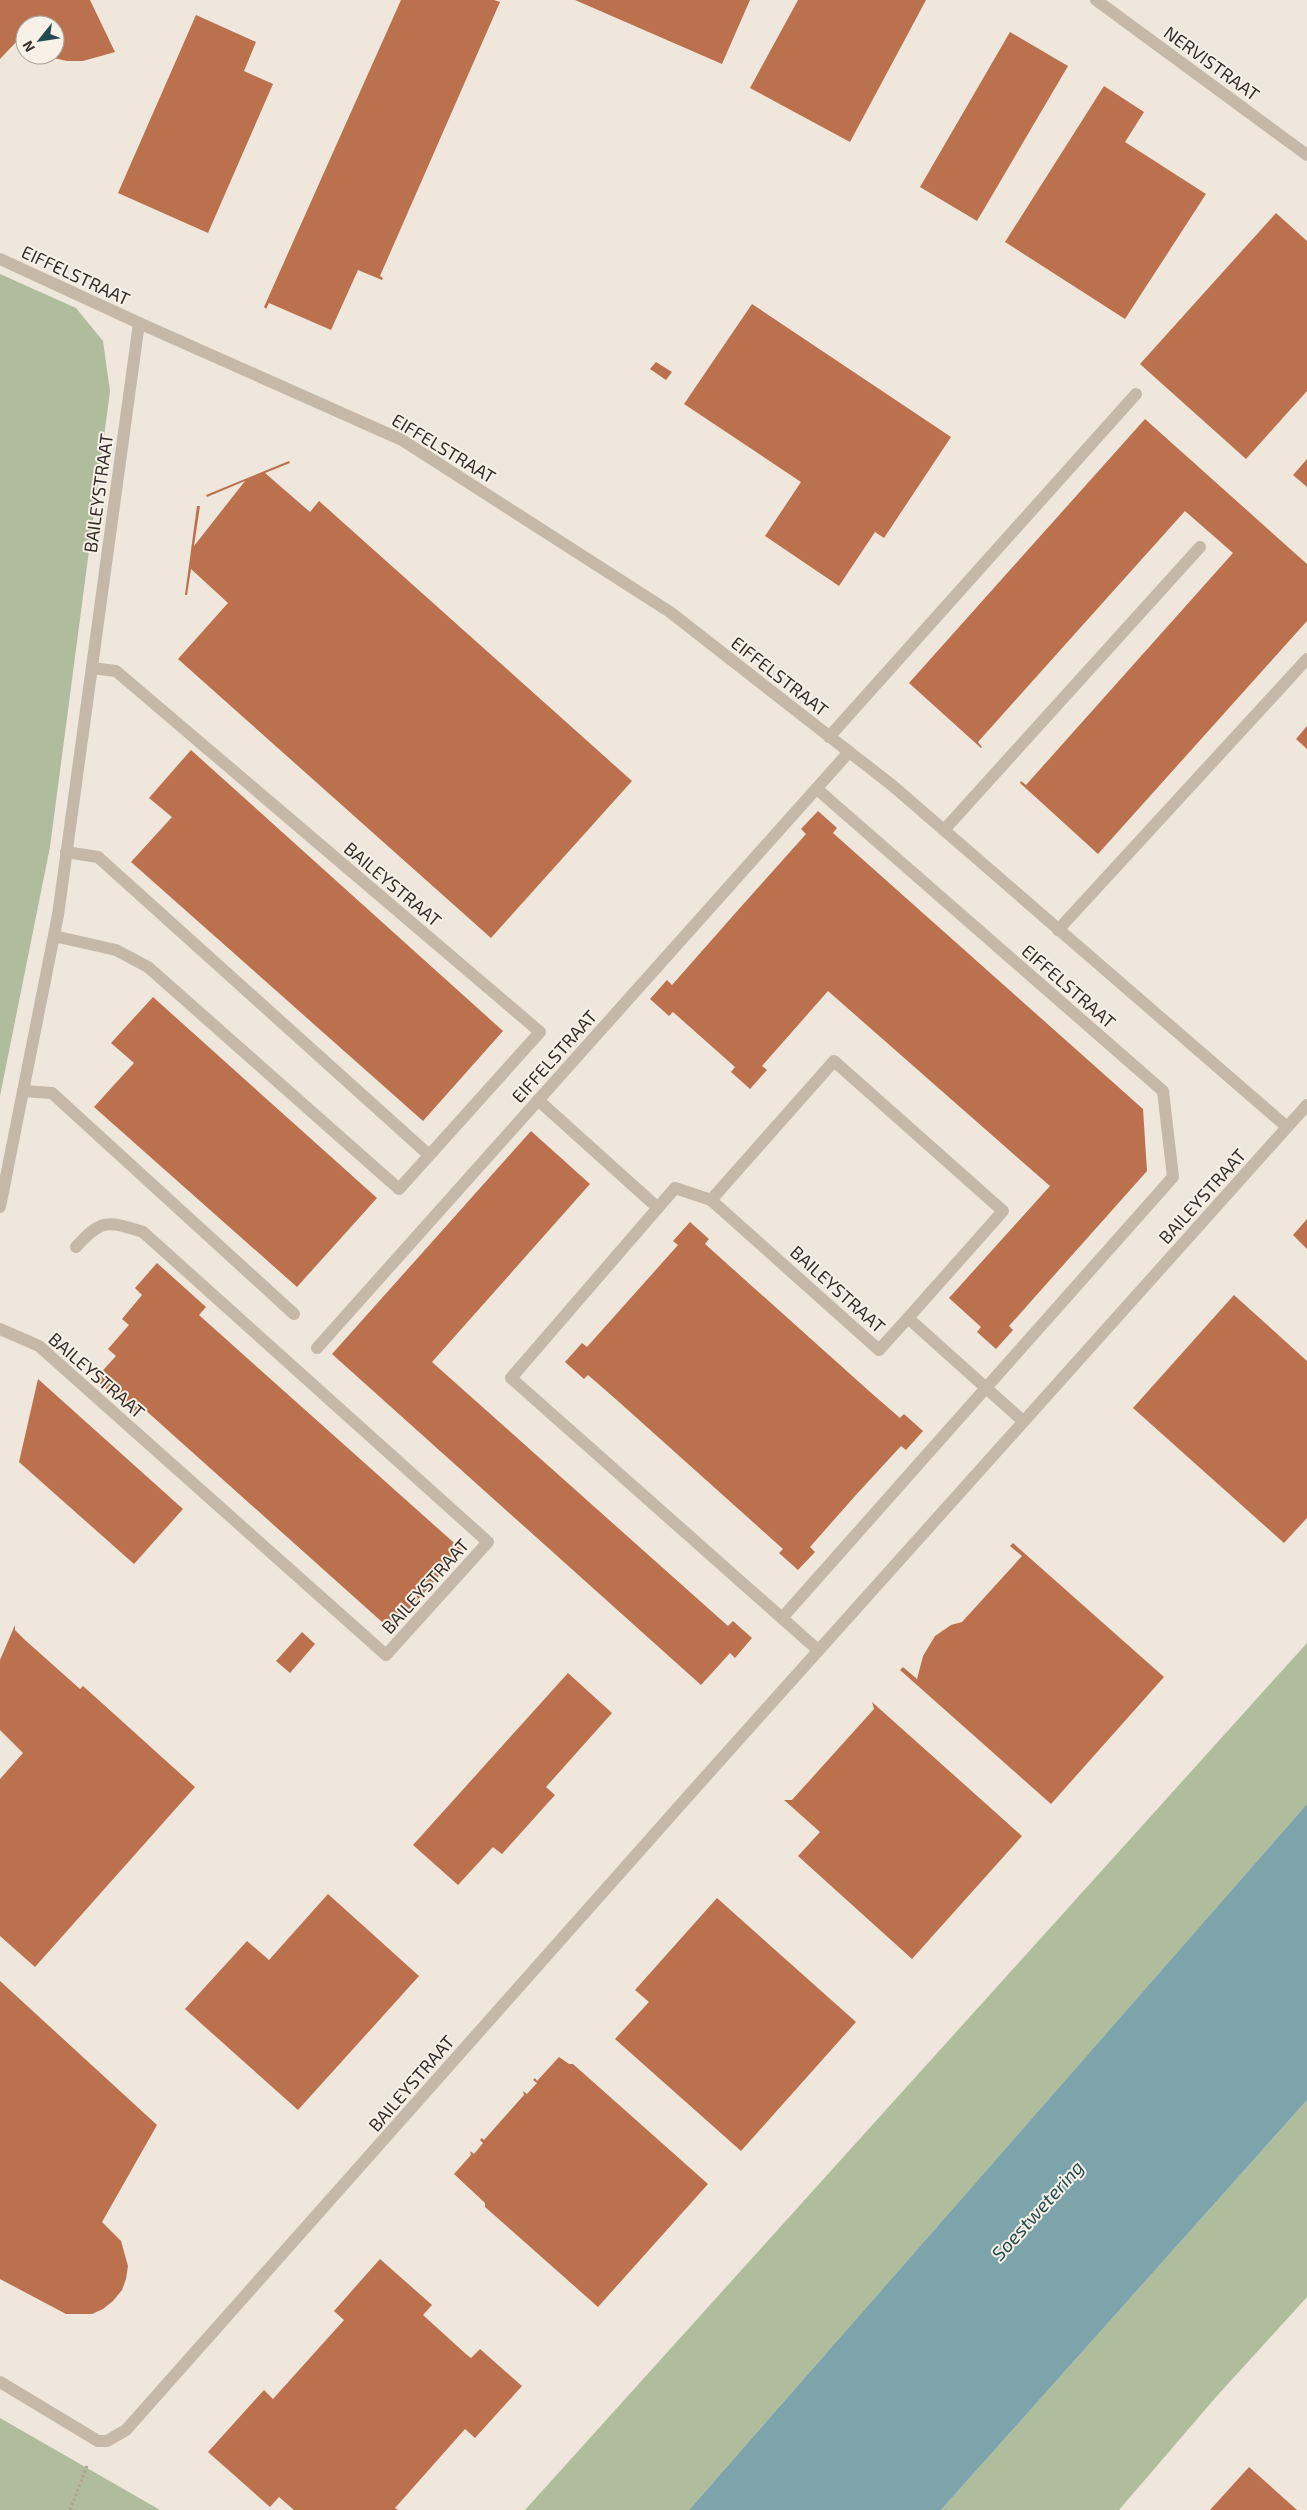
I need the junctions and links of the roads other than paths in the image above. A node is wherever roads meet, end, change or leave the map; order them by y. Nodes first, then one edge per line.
1 (1096, 0) edge
2 (1307, 155) edge
3 (0, 259) edge
4 (139, 323) junction
5 (1136, 394) dead end
6 (1200, 547) dead end
7 (1307, 659) edge
8 (92, 668) junction
9 (829, 737) junction
10 (849, 752) junction
11 (817, 789) junction
12 (944, 830) junction
13 (66, 852) junction
14 (1058, 930) junction
15 (54, 936) junction
16 (23, 1091) junction
17 (538, 1100) junction
18 (1307, 1106) edge
19 (1287, 1127) junction
20 (429, 1155) junction
21 (711, 1200) junction
22 (0, 1207) edge
23 (658, 1208) junction
24 (76, 1248) dead end
25 (294, 1314) dead end
26 (908, 1318) junction
27 (0, 1330) edge
28 (317, 1348) dead end
29 (986, 1388) junction
30 (1023, 1421) junction
31 (782, 1618) junction
32 (818, 1650) junction
33 (0, 2382) edge

1 - 2 street, NERVISTRAAT
3 - 4 street, EIFFELSTRAAT
4 - 8 street, BAILEYSTRAAT
4 - 9 street, EIFFELSTRAAT
5 - 9 street, EIFFELSTRAAT
6 - 12 street
7 - 14 street, EIFFELSTRAAT
8 - 13 street, BAILEYSTRAAT
8 - 20 street, BAILEYSTRAAT
9 - 10 street, EIFFELSTRAAT
10 - 11 street, EIFFELSTRAAT
10 - 12 street, EIFFELSTRAAT
11 - 17 street, EIFFELSTRAAT
11 - 29 street, EIFFELSTRAAT
12 - 14 street, EIFFELSTRAAT
13 - 15 street, BAILEYSTRAAT
13 - 20 street
14 - 19 street, EIFFELSTRAAT
15 - 16 street, BAILEYSTRAAT
15 - 20 street, BAILEYSTRAAT
16 - 22 street, BAILEYSTRAAT
16 - 25 street
17 - 23 street
17 - 28 street, EIFFELSTRAAT
18 - 19 street, BAILEYSTRAAT
19 - 30 street, BAILEYSTRAAT
21 - 23 street, BAILEYSTRAAT
21 - 26 street, BAILEYSTRAAT
21 - 26 street
23 - 31 street, BAILEYSTRAAT
24 - 27 street, BAILEYSTRAAT
26 - 29 street, BAILEYSTRAAT
29 - 30 street, BAILEYSTRAAT
29 - 31 street
30 - 32 street, BAILEYSTRAAT
31 - 32 street, BAILEYSTRAAT
32 - 33 street, BAILEYSTRAAT

